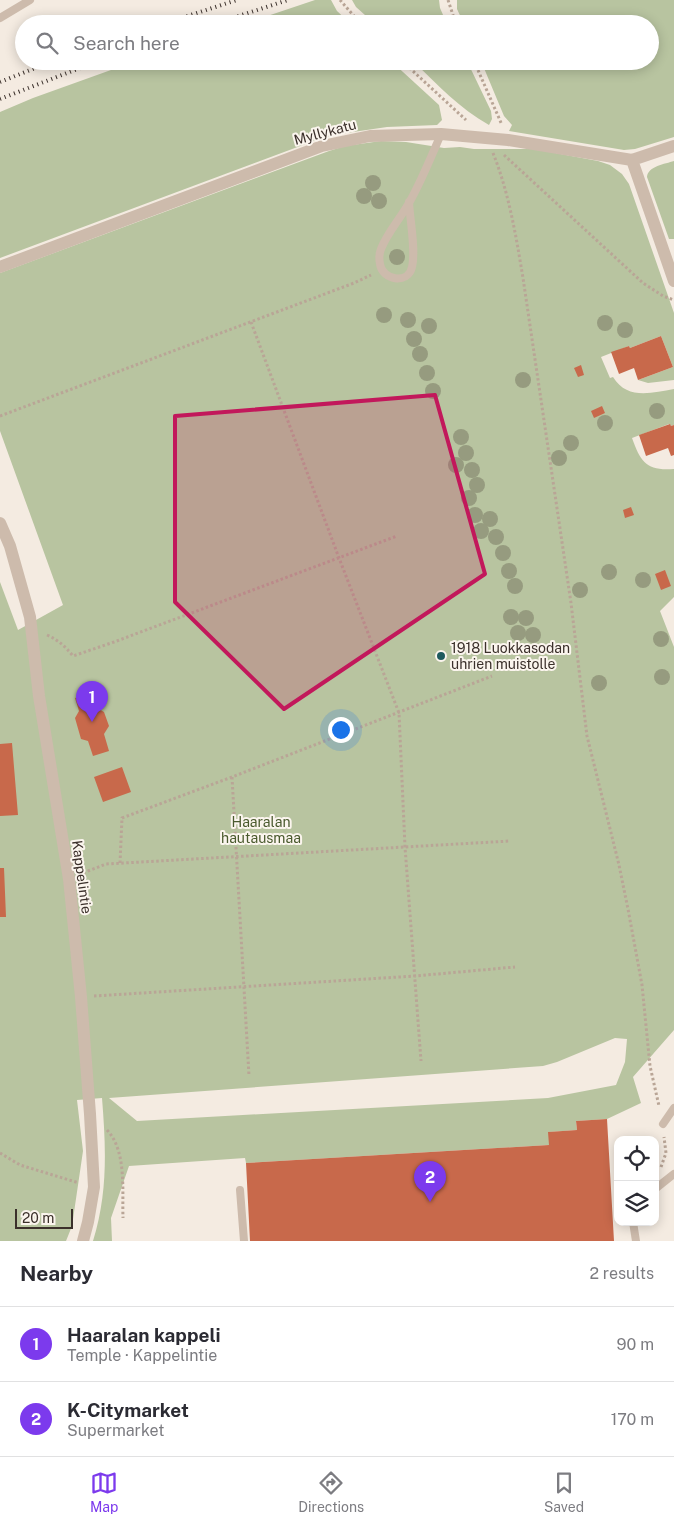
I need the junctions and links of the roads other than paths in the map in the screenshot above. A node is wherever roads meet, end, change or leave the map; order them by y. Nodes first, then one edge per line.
1 (30, 0) edge
2 (0, 18) edge
3 (441, 134) junction
4 (674, 146) edge
5 (632, 160) junction
6 (409, 202) junction
7 (669, 250) edge
8 (0, 267) edge
9 (674, 281) edge
10 (0, 523) edge
11 (674, 1108) edge
12 (663, 1124) road end
13 (674, 1174) edge
14 (659, 1186) edge
15 (240, 1190) dead end
16 (634, 1226) edge
17 (83, 1241) edge
18 (244, 1241) edge
19 (636, 1241) edge

1 - 2 lane
3 - 5 street, Myllykatu
3 - 6 lane
3 - 8 street, Myllykatu
4 - 5 street, Myllykatu
5 - 7 street
6 - 6 lane
7 - 9 street
10 - 17 street, Kappelintie
11 - 12 lane
13 - 14 lane
15 - 18 lane
16 - 19 lane

